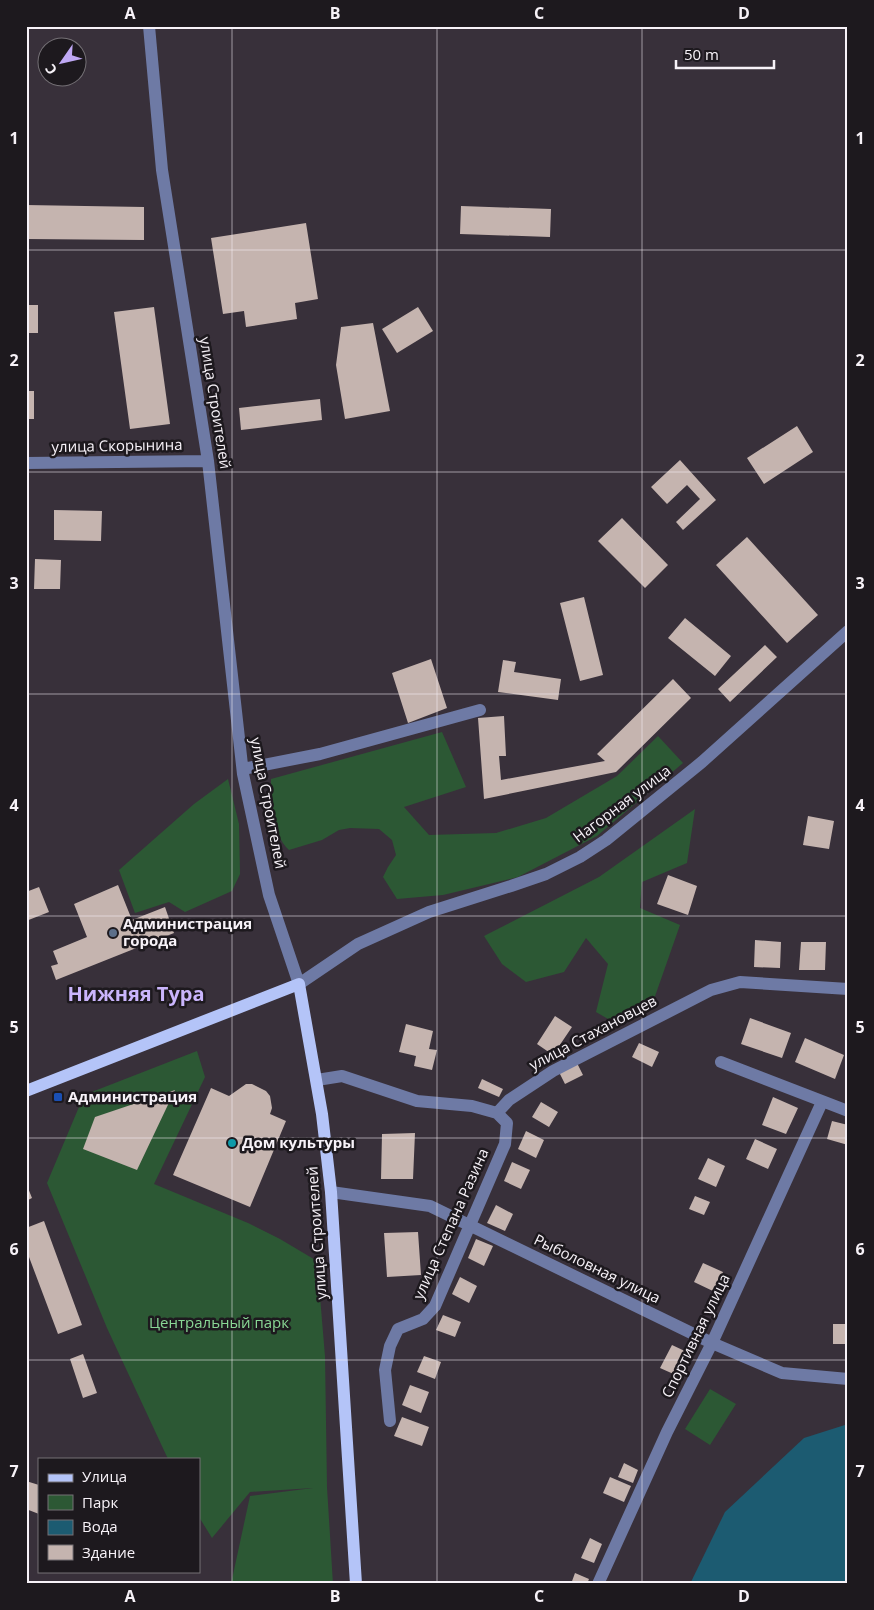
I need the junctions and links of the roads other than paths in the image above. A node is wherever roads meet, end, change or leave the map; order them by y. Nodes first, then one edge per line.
1 (148, 26) edge
2 (208, 461) junction
3 (26, 463) edge
4 (848, 631) edge
5 (480, 710) dead end
6 (242, 769) junction
7 (299, 984) junction
8 (848, 989) edge
9 (721, 1062) dead end
10 (317, 1080) junction
11 (26, 1091) edge
12 (822, 1102) junction
13 (847, 1110) edge
14 (497, 1112) junction
15 (331, 1192) junction
16 (469, 1225) junction
17 (712, 1343) junction
18 (848, 1379) edge
19 (390, 1421) dead end
20 (356, 1584) edge
21 (598, 1584) edge

1 - 2 street, улица Строителей
2 - 3 street, улица Скорынина
2 - 6 street, улица Строителей
4 - 7 street, Нагорная улица
5 - 6 street
6 - 7 street, улица Строителей
7 - 10 main road, улица Строителей
7 - 11 main road
8 - 14 street, улица Стахановцев
9 - 12 street
10 - 14 street
10 - 15 main road, улица Строителей
12 - 13 street
12 - 17 street, Спортивная улица
14 - 16 street, улица Степана Разина
15 - 16 street, Рыболовная улица
15 - 20 main road, улица Строителей
16 - 17 street, Рыболовная улица
16 - 19 street, улица Степана Разина
17 - 18 street, Рыболовная улица
17 - 21 street, Спортивная улица

